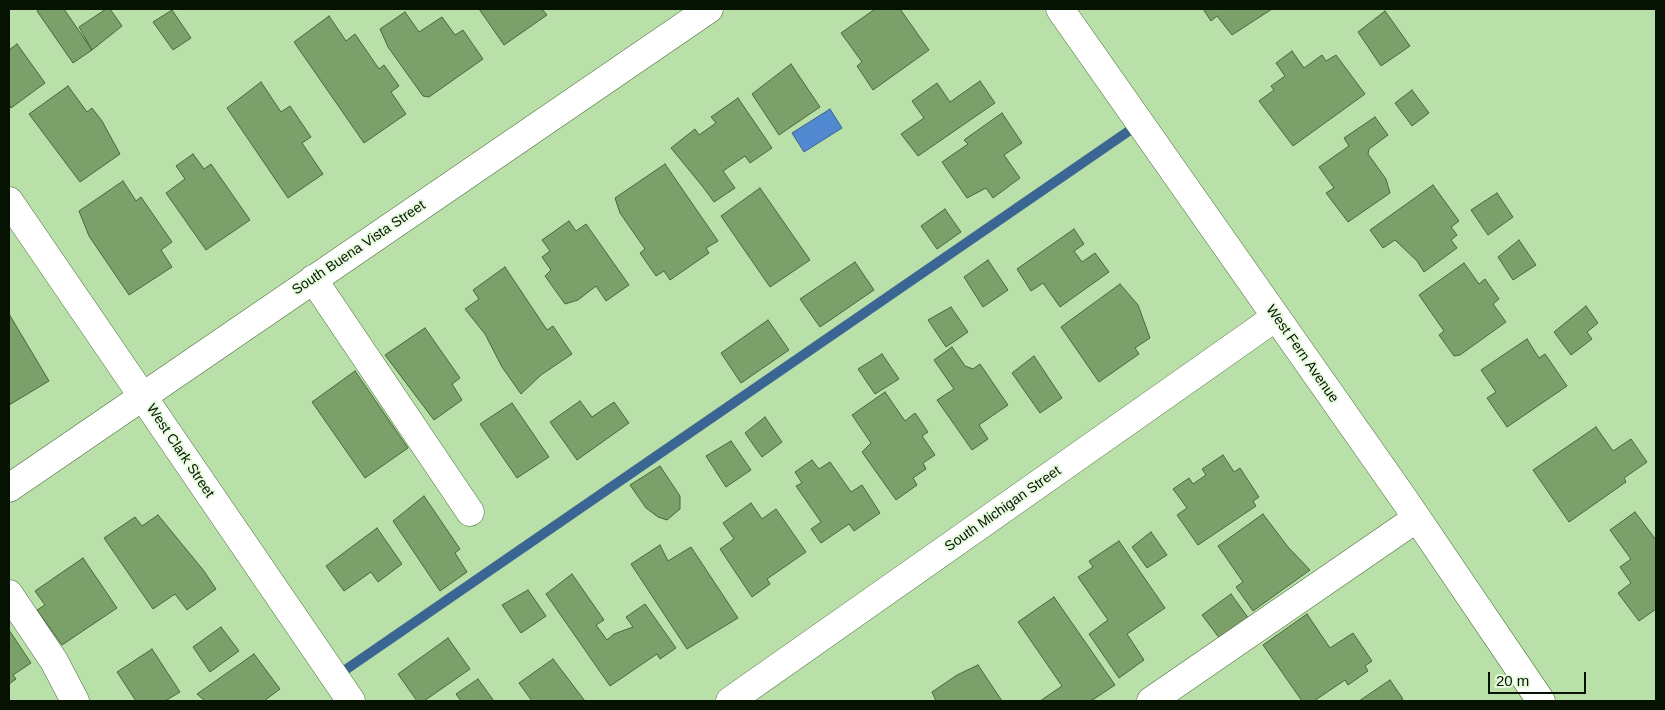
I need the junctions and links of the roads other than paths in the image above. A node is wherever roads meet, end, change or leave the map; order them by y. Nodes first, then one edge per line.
1 (709, 9) edge
2 (1060, 9) edge
3 (9, 201) edge
4 (313, 279) junction
5 (1276, 317) junction
6 (143, 396) junction
7 (9, 488) edge
8 (470, 512) dead end
9 (1417, 518) junction
10 (9, 594) edge
11 (75, 701) edge
12 (351, 701) edge
13 (730, 701) edge
14 (1151, 701) edge
15 (1541, 701) edge

1 - 4 street, South Buena Vista Street
2 - 5 street, West Fern Avenue
3 - 6 street, West Clark Street
4 - 6 street, South Buena Vista Street
4 - 8 street
5 - 9 street, West Fern Avenue
5 - 13 street, South Michigan Street
6 - 7 street, South Buena Vista Street
6 - 12 street, West Clark Street
9 - 14 street
9 - 15 street, West Fern Avenue
10 - 11 street

